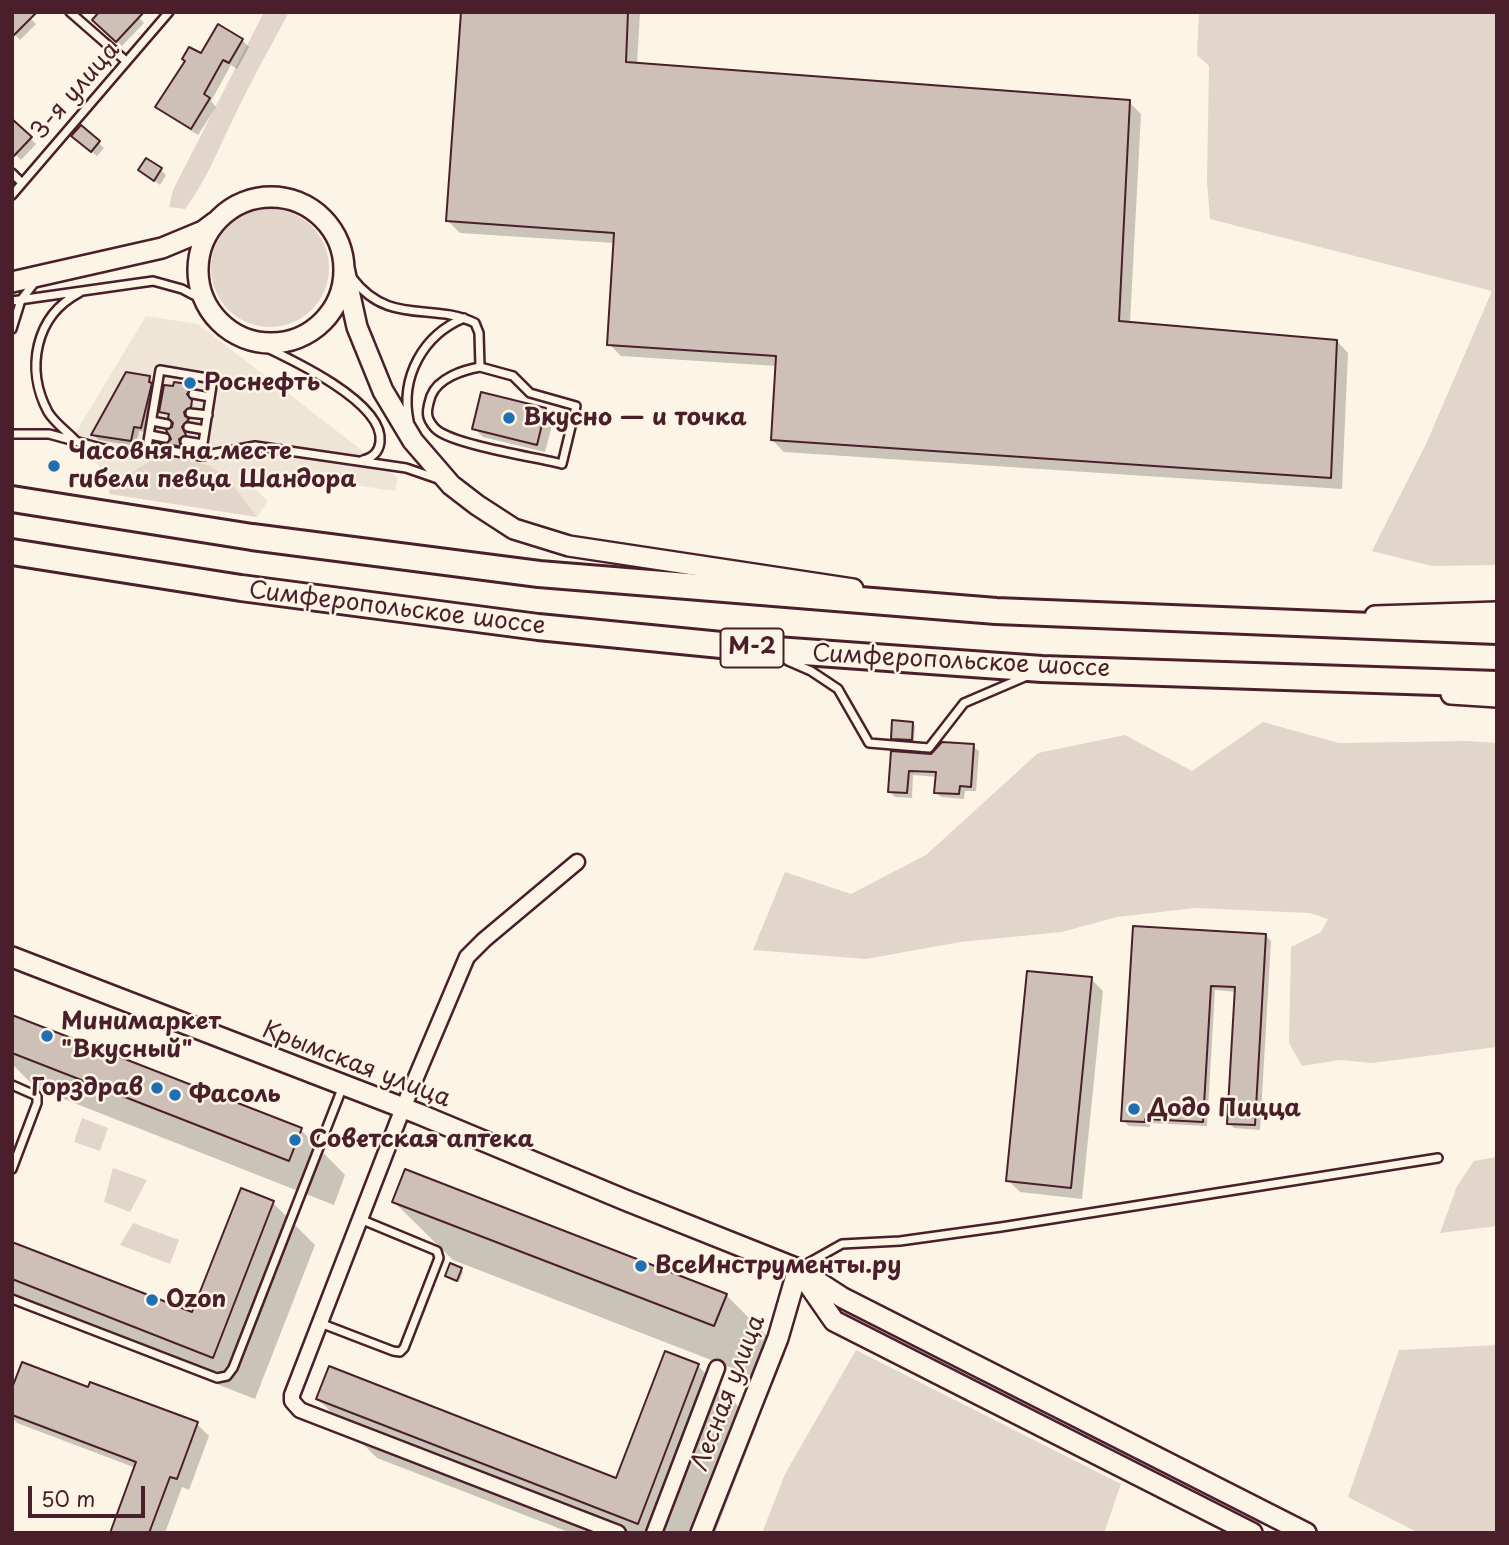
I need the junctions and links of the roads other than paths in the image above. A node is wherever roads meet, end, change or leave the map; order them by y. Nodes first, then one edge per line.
1 (70, 12) edge
2 (169, 12) edge
3 (126, 61) junction
4 (12, 173) edge
5 (22, 183) junction
6 (12, 195) edge
7 (221, 217) junction
8 (344, 268) junction
9 (57, 270) junction
10 (12, 282) edge
11 (86, 290) junction
12 (17, 300) edge
13 (205, 301) junction
14 (465, 317) junction
15 (12, 329) edge
16 (248, 339) junction
17 (480, 367) junction
18 (193, 394) dead end
19 (211, 397) junction
20 (190, 413) dead end
21 (208, 415) junction
22 (152, 421) junction
23 (167, 424) dead end
24 (187, 427) dead end
25 (205, 430) junction
26 (12, 434) edge
27 (150, 435) junction
28 (165, 438) dead end
29 (75, 440) junction
30 (185, 441) dead end
31 (413, 441) junction
32 (203, 444) junction
33 (148, 447) junction
34 (201, 456) junction
35 (357, 460) junction
36 (451, 485) junction
37 (12, 499) edge
38 (12, 552) edge
39 (996, 611) junction
40 (1497, 612) edge
41 (1203, 621) junction
42 (1497, 631) edge
43 (762, 649) junction
44 (1042, 669) junction
45 (1188, 674) junction
46 (1497, 684) edge
47 (1497, 697) edge
48 (577, 862) dead end
49 (12, 957) edge
50 (12, 1084) edge
51 (343, 1085) junction
52 (403, 1108) junction
53 (1438, 1158) dead end
54 (12, 1169) edge
55 (360, 1219) junction
56 (798, 1269) junction
57 (12, 1299) edge
58 (320, 1323) junction
59 (717, 1368) dead end
60 (618, 1533) edge
61 (654, 1533) edge
62 (701, 1533) edge
63 (1252, 1533) edge
64 (1306, 1533) edge

1 - 3 lane
2 - 3 lane, 3-я улица
3 - 5 lane, 3-я улица
4 - 5 lane
5 - 6 lane, 3-я улица
7 - 8 street
7 - 9 street
7 - 13 street
8 - 14 lane
8 - 16 street
8 - 31 street
9 - 10 street
9 - 12 lane
11 - 12 lane
11 - 13 lane
11 - 29 lane
12 - 15 lane
13 - 16 street
14 - 17 lane
14 - 31 lane
16 - 35 lane
17 - 17 lane
18 - 19 lane
19 - 21 lane
19 - 22 lane
20 - 21 lane
21 - 25 lane
22 - 23 lane
22 - 27 lane
24 - 25 lane
25 - 32 lane
26 - 29 lane
27 - 28 lane
27 - 33 lane
29 - 33 lane
30 - 32 lane
31 - 36 street
32 - 34 lane
33 - 34 lane
34 - 35 lane
35 - 36 lane
36 - 39 street
37 - 39 highway, М-2
38 - 43 highway, Симферопольское шоссе / М-2
39 - 41 highway, М-2
40 - 41 street
41 - 42 highway, М-2
43 - 44 highway, Симферопольское шоссе / М-2
43 - 44 lane
44 - 45 highway, Симферопольское шоссе / М-2
45 - 46 highway, Симферопольское шоссе / М-2
45 - 47 street
48 - 52 street
49 - 51 street, Крымская улица
50 - 54 lane
51 - 52 street, Крымская улица
51 - 57 lane
52 - 55 street
52 - 56 street, Крымская улица
53 - 56 lane
55 - 58 street
55 - 58 lane
56 - 62 street, Лесная улица
56 - 63 street
56 - 64 street, Крымская улица
58 - 60 street
59 - 61 street

